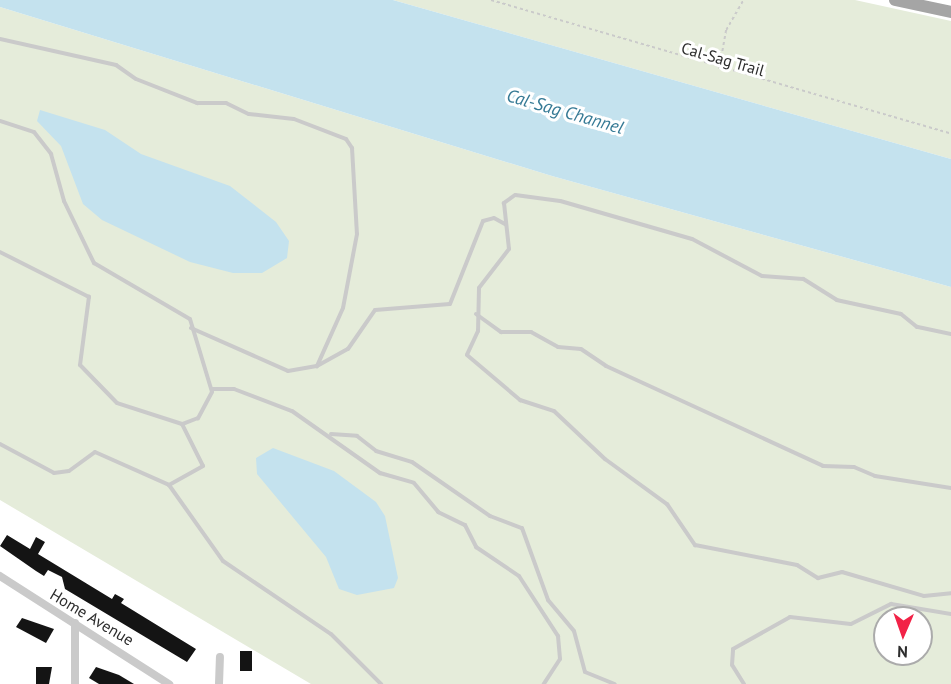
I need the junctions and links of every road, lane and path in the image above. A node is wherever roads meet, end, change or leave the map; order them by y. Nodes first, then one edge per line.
1 (491, 0) edge
2 (743, 0) edge
3 (895, 0) edge
4 (923, 3) edge
5 (951, 12) edge
6 (0, 39) edge
7 (719, 70) junction
8 (0, 121) edge
9 (951, 134) edge
10 (506, 225) junction
11 (0, 252) edge
12 (475, 314) junction
13 (191, 328) junction
14 (951, 334) edge
15 (317, 366) junction
16 (212, 388) junction
17 (182, 424) junction
18 (331, 434) junction
19 (0, 444) edge
20 (169, 485) junction
21 (951, 488) edge
22 (0, 576) edge
23 (951, 593) edge
24 (951, 614) edge
25 (75, 623) junction
26 (220, 657) dead end
27 (75, 684) edge
28 (169, 684) edge
29 (219, 684) edge
30 (381, 684) edge
31 (544, 684) edge
32 (615, 684) edge
33 (744, 684) edge

1 - 7 path, Cal-Sag Trail
2 - 7 path
3 - 4 main road
4 - 5 main road
6 - 15 lane
7 - 9 path, Cal-Sag Trail
8 - 13 lane
10 - 12 lane
10 - 14 lane
10 - 15 lane
11 - 17 lane
12 - 21 lane
12 - 23 lane
13 - 15 lane
13 - 16 lane
16 - 17 lane
16 - 18 lane
17 - 20 lane
18 - 31 lane
18 - 32 lane
19 - 20 lane
20 - 30 lane
22 - 25 street, Home Avenue
24 - 33 lane
25 - 27 street
25 - 28 street, Home Avenue
26 - 29 street

